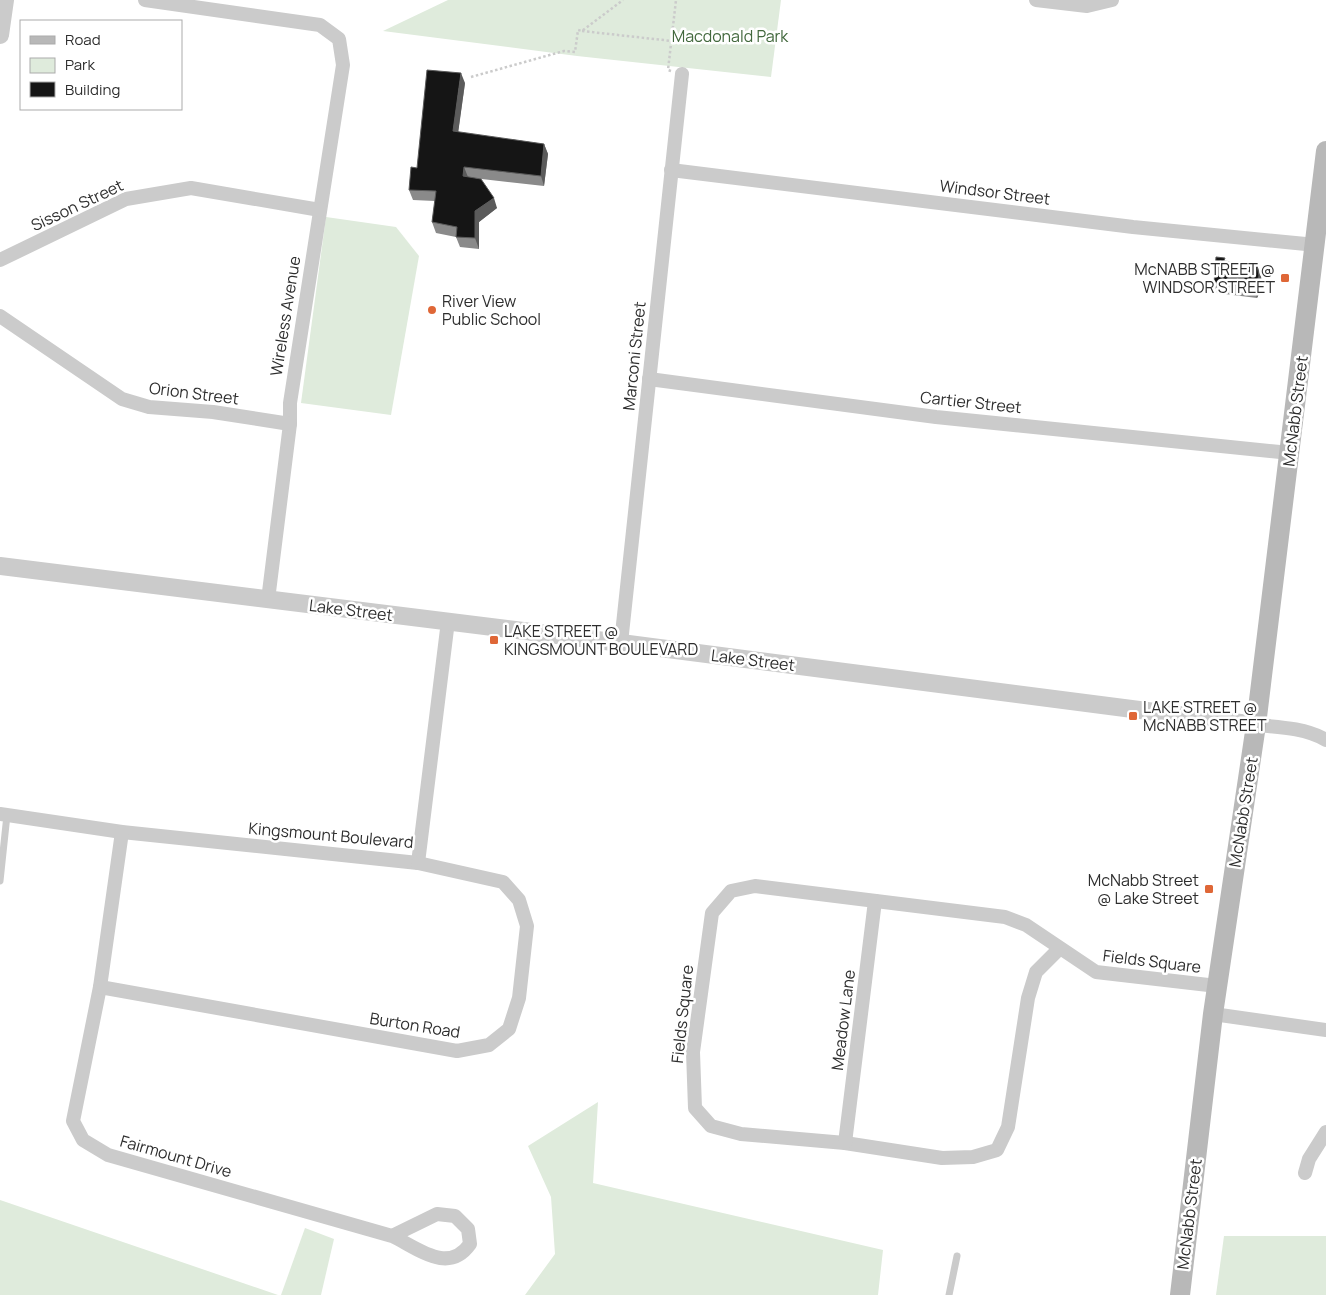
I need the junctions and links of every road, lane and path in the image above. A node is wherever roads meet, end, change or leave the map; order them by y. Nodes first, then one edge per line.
1 (5, 0) edge
2 (145, 0) edge
3 (623, 0) edge
4 (676, 0) edge
5 (1036, 0) edge
6 (1112, 0) edge
7 (180, 2) edge
8 (582, 31) junction
9 (0, 35) edge
10 (672, 41) junction
11 (682, 74) joint
12 (471, 77) dead end
13 (1326, 151) edge
14 (671, 170) junction
15 (320, 210) junction
16 (1316, 245) junction
17 (0, 260) edge
18 (0, 316) edge
19 (649, 379) junction
20 (290, 424) junction
21 (1290, 453) junction
22 (0, 566) edge
23 (268, 600) junction
24 (448, 621) junction
25 (621, 642) junction
26 (1256, 726) junction
27 (1326, 740) edge
28 (4, 814) edge
29 (122, 832) junction
30 (418, 863) junction
31 (0, 881) edge
32 (875, 901) junction
33 (1059, 949) junction
34 (1217, 986) junction
35 (100, 987) junction
36 (1213, 1014) junction
37 (1326, 1030) edge
38 (1326, 1132) edge
39 (845, 1143) junction
40 (1305, 1174) dead end
41 (392, 1236) junction
42 (957, 1256) dead end
43 (950, 1295) edge
44 (1180, 1295) edge

1 - 9 street
2 - 7 street
3 - 8 path
4 - 10 path
5 - 6 street
7 - 15 street, Wireless Avenue
8 - 10 path
8 - 12 path
10 - 11 path
11 - 14 street, Marconi Street
13 - 16 main road, McNabb Street
14 - 16 street, Windsor Street
14 - 19 street, Marconi Street
15 - 17 street, Sisson Street
15 - 20 street, Wireless Avenue
16 - 21 main road, McNabb Street
18 - 20 street, Orion Street
19 - 21 street, Cartier Street
19 - 25 street, Marconi Street
20 - 23 street, Wireless Avenue
21 - 26 main road, McNabb Street
22 - 23 street, Lake Street
23 - 24 street, Lake Street
24 - 25 street, Lake Street
24 - 30 street, Kingsmount Boulevard
25 - 26 street, Lake Street
26 - 27 street, Lake Street
26 - 34 main road, McNabb Street
28 - 29 street, Kingsmount Boulevard
28 - 31 lane
29 - 30 street, Kingsmount Boulevard
29 - 35 street, Fairmount Drive
30 - 35 street, Burton Road
32 - 33 street, Fields Square
32 - 39 street, Meadow Lane
32 - 39 street, Fields Square
33 - 34 street, Fields Square
33 - 39 street, Fields Square
34 - 36 main road, McNabb Street
35 - 41 street, Fairmount Drive
36 - 37 street
36 - 44 main road, McNabb Street
38 - 40 street
41 - 41 street, Fairmount Drive
42 - 43 lane

